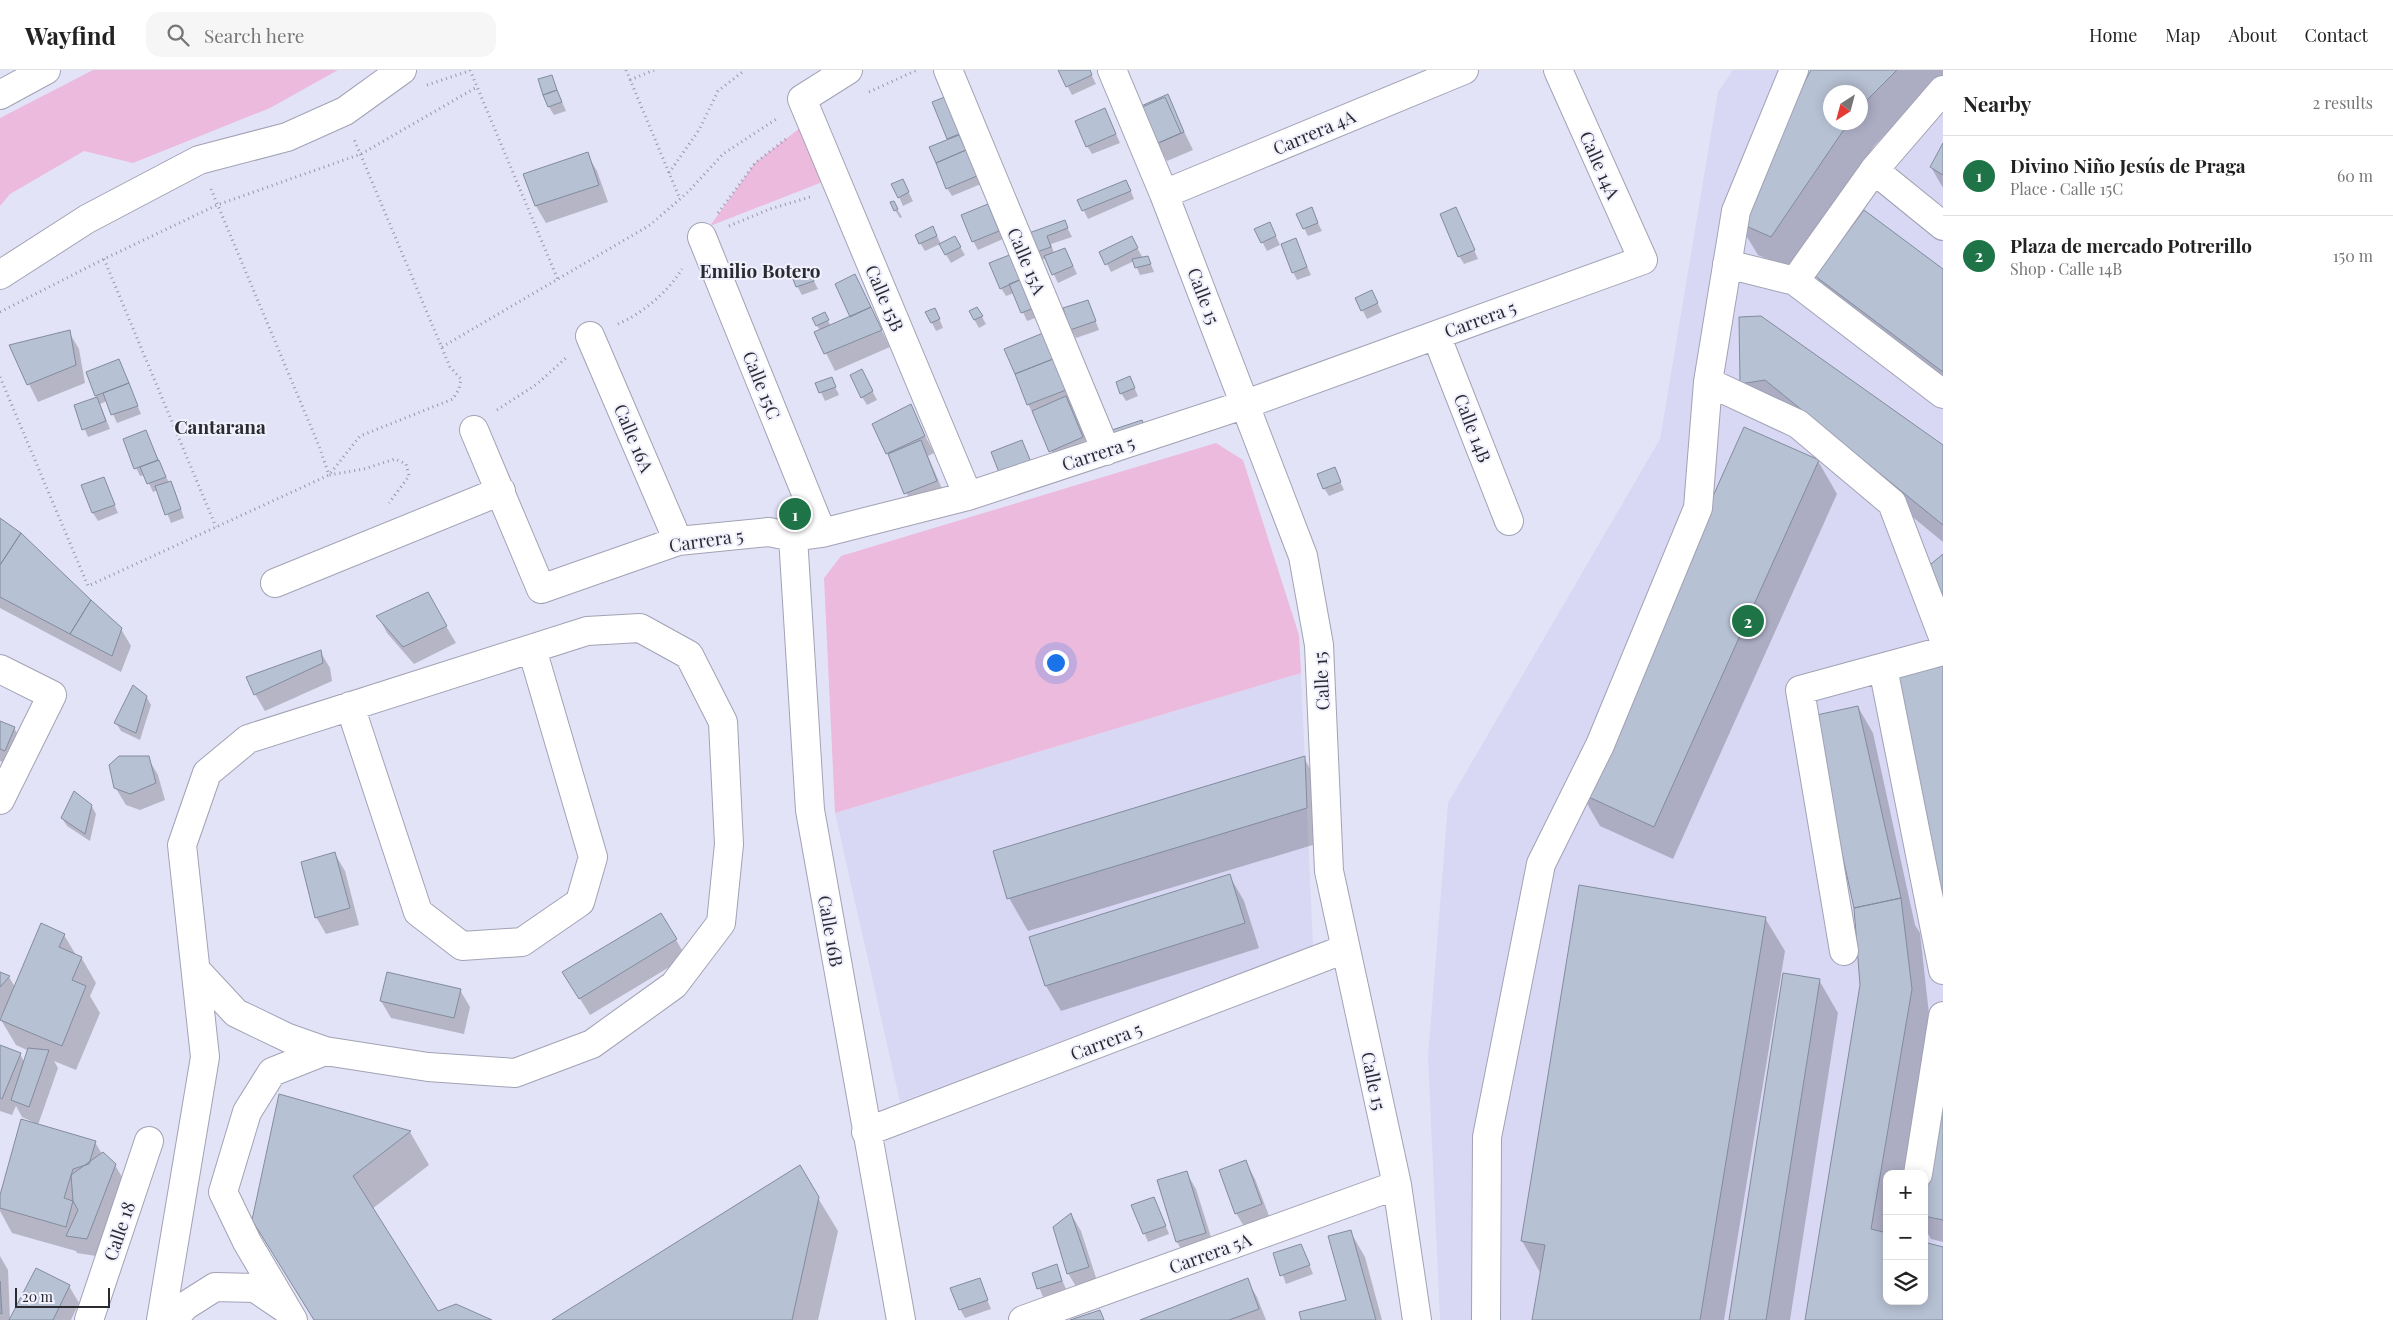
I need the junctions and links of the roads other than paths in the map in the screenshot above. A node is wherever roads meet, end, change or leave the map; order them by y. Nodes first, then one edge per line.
1 (46, 70) edge
2 (402, 70) edge
3 (848, 70) edge
4 (948, 70) edge
5 (1112, 70) edge
6 (1464, 70) edge
7 (1558, 70) edge
8 (1794, 70) edge
9 (1943, 90) edge
10 (0, 95) edge
11 (1874, 170) junction
12 (1164, 194) junction
13 (1943, 226) edge
14 (702, 237) road end
15 (1642, 260) joint
16 (1727, 264) junction
17 (0, 275) edge
18 (1795, 281) junction
19 (1436, 335) junction
20 (590, 336) road end
21 (1708, 382) junction
22 (1943, 394) edge
23 (1246, 404) junction
24 (474, 430) dead end
25 (1106, 451) junction
26 (501, 491) junction
27 (968, 496) junction
28 (1509, 521) dead end
29 (822, 533) junction
30 (793, 538) junction
31 (678, 540) junction
32 (275, 583) dead end
33 (1943, 637) edge
34 (532, 649) junction
35 (1943, 651) edge
36 (1883, 668) junction
37 (0, 669) edge
38 (350, 706) junction
39 (0, 800) edge
40 (1345, 949) junction
41 (1844, 951) dead end
42 (196, 970) junction
43 (1943, 970) edge
44 (1943, 1016) edge
45 (325, 1052) junction
46 (866, 1132) junction
47 (149, 1141) dead end
48 (1919, 1170) edge
49 (1397, 1186) junction
50 (290, 1315) edge
51 (89, 1320) edge
52 (162, 1320) edge
53 (173, 1320) edge
54 (901, 1320) edge
55 (1023, 1320) edge
56 (1418, 1320) edge
57 (1486, 1320) edge

1 - 10 street
2 - 17 street
3 - 27 street, Calle 15B
4 - 25 street, Calle 15A
5 - 12 street, Calle 15
6 - 12 street, Carrera 4A
7 - 15 street, Calle 14A
8 - 16 street
9 - 11 street
11 - 13 street
11 - 18 street
12 - 23 street, Calle 15
14 - 29 street, Calle 15C
15 - 19 street, Carrera 5
16 - 18 street
16 - 21 street
18 - 22 street
19 - 23 street, Carrera 5
19 - 28 street, Calle 14B
20 - 31 street, Calle 16A
21 - 33 street
21 - 57 street
23 - 25 street, Carrera 5
23 - 40 street, Calle 15
24 - 26 street
25 - 27 street, Carrera 5
26 - 31 street, Carrera 5
26 - 32 street
27 - 29 street, Carrera 5
29 - 30 street, Carrera 5
30 - 31 street, Carrera 5
30 - 46 street, Calle 16B
34 - 38 street
34 - 38 street
34 - 45 street
35 - 36 street
36 - 41 street
36 - 43 street
37 - 39 street
38 - 42 street
40 - 46 street, Carrera 5
40 - 49 street, Calle 15
42 - 45 street
42 - 52 street
44 - 48 street
45 - 50 street
46 - 54 street, Calle 16B
47 - 51 street, Calle 18
49 - 55 street, Carrera 5A
49 - 56 street, Calle 15
50 - 53 street

